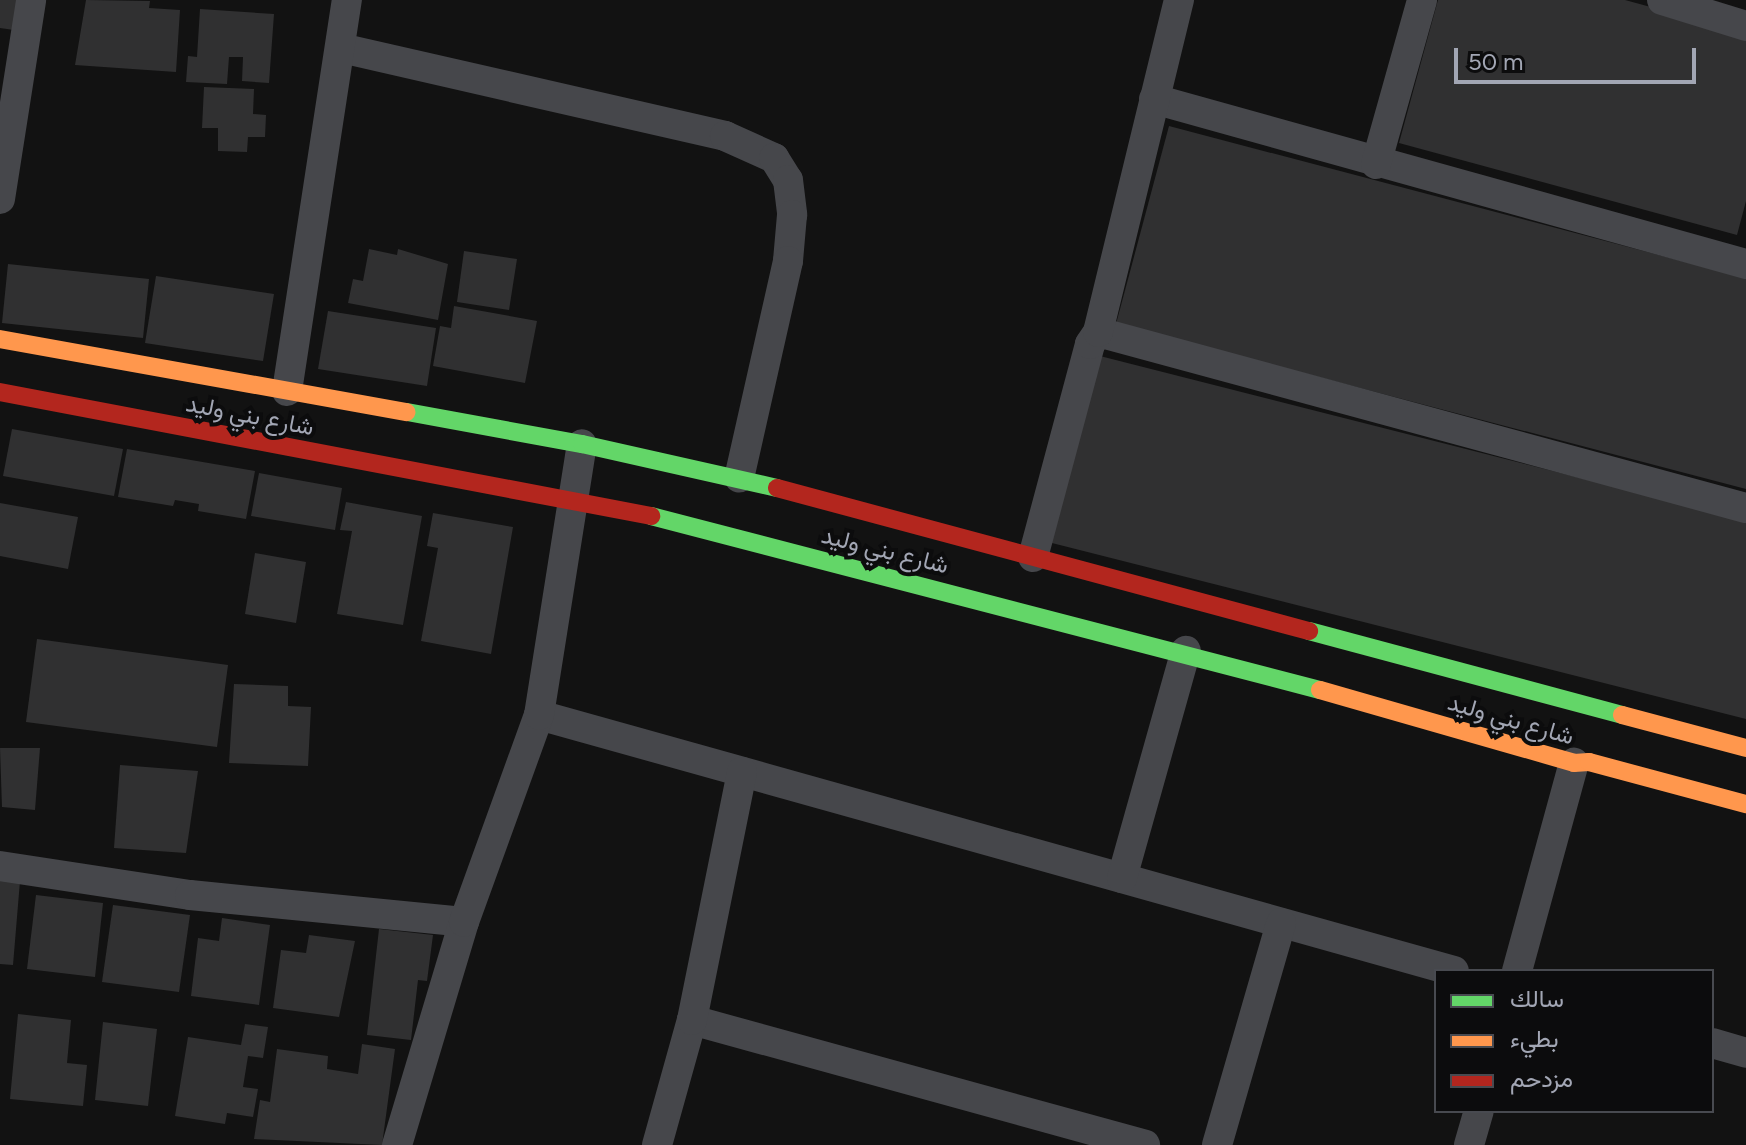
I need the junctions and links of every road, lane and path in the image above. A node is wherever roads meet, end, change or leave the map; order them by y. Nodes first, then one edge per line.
1 (31, 0) edge
2 (347, 0) edge
3 (1179, 0) edge
4 (1422, 0) edge
5 (1662, 0) edge
6 (1746, 26) edge
7 (341, 48) junction
8 (1154, 99) junction
9 (1376, 164) junction
10 (0, 199) edge
11 (1746, 263) edge
12 (1098, 332) junction
13 (0, 339) edge
14 (287, 391) junction
15 (0, 392) edge
16 (582, 444) junction
17 (739, 478) junction
18 (570, 500) junction
19 (1746, 508) edge
20 (1033, 557) junction
21 (1186, 651) junction
22 (539, 715) junction
23 (1746, 748) edge
24 (1574, 763) junction
25 (742, 772) junction
26 (1746, 804) edge
27 (0, 866) edge
28 (1122, 878) junction
29 (464, 922) junction
30 (1281, 923) junction
31 (1447, 969) edge
32 (1518, 969) edge
33 (692, 1020) junction
34 (1714, 1044) edge
35 (1746, 1053) edge
36 (1478, 1113) edge
37 (397, 1145) edge
38 (657, 1145) edge
39 (1145, 1145) edge
40 (1217, 1145) edge
41 (1469, 1145) edge

1 - 10 street
2 - 7 street
3 - 8 street
4 - 9 street
5 - 6 street
7 - 14 street
7 - 17 street
8 - 9 street
8 - 12 street
9 - 11 street
12 - 19 street
12 - 20 street
13 - 14 street, شارع بني وليد
14 - 16 street, شارع بني وليد
15 - 18 street, شارع بني وليد
16 - 17 street, شارع بني وليد
16 - 18 street
17 - 20 street, شارع بني وليد
18 - 21 street, شارع بني وليد
18 - 22 street
20 - 23 street, شارع بني وليد
21 - 24 street, شارع بني وليد
21 - 28 street
22 - 25 street
22 - 29 street
24 - 26 street, شارع بني وليد
24 - 32 street
25 - 28 street
25 - 33 street
27 - 29 street
28 - 30 street
29 - 37 street
30 - 31 street
30 - 40 street
33 - 38 street
33 - 39 street
34 - 35 street
36 - 41 street

